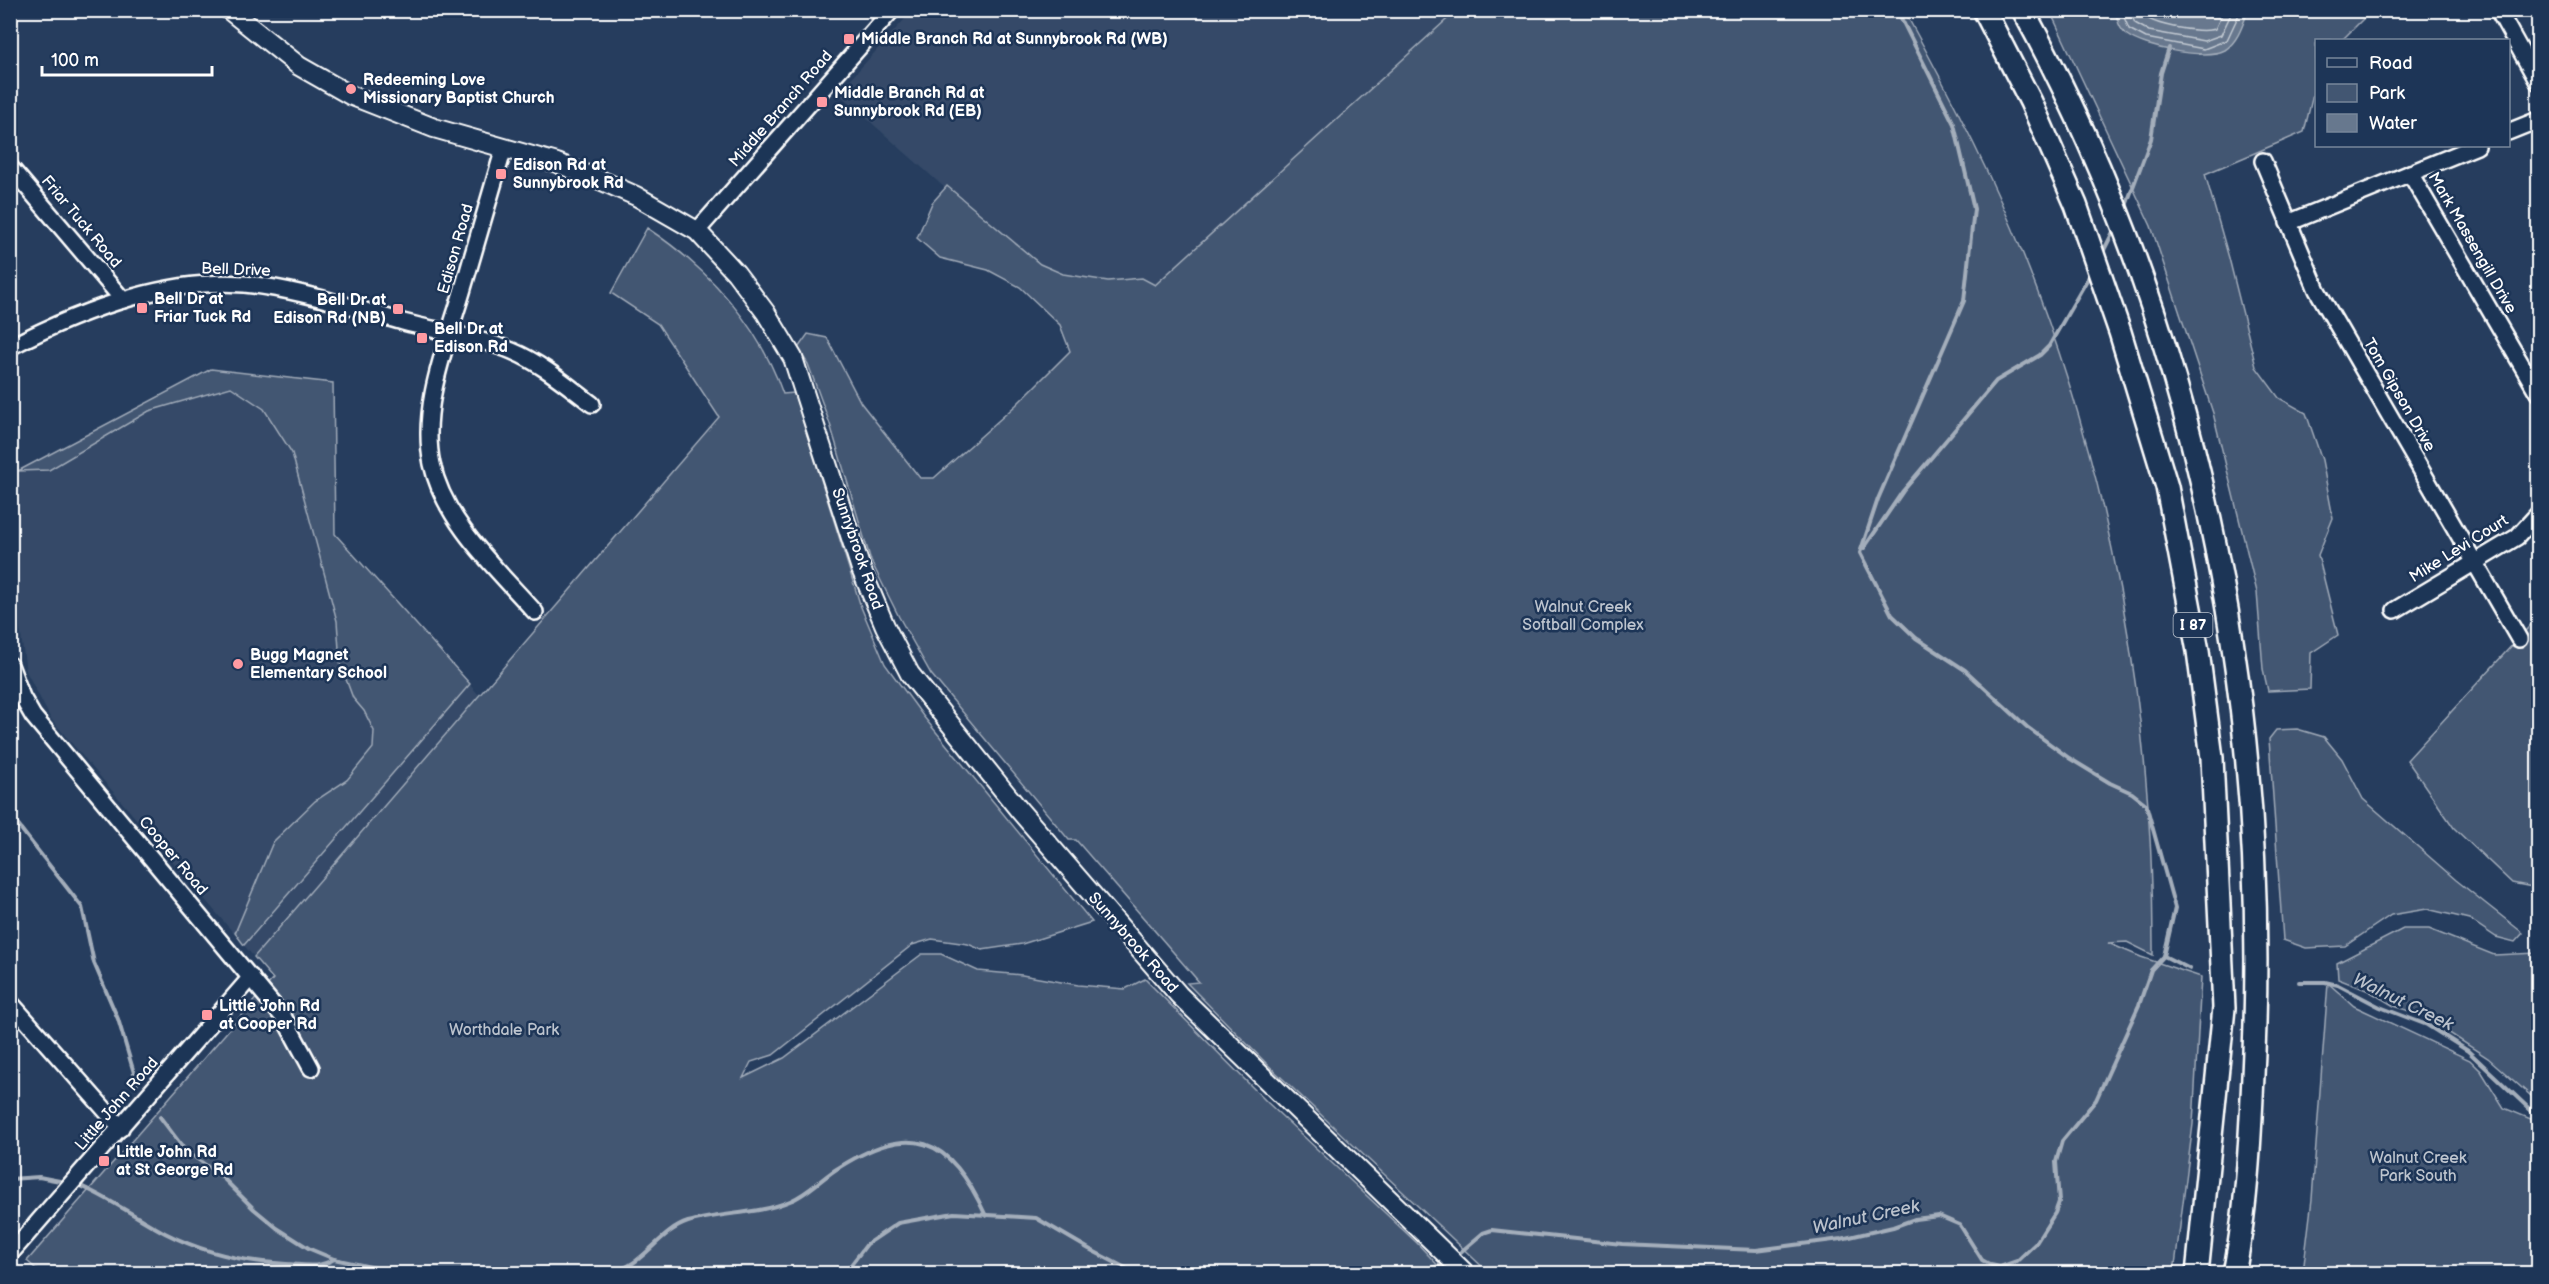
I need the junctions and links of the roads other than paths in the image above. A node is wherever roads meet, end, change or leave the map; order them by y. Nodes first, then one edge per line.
1 (229, 10) edge
2 (892, 10) edge
3 (1984, 10) edge
4 (2023, 10) edge
5 (2498, 10) edge
6 (2538, 82) edge
7 (2538, 120) edge
8 (2510, 131) edge
9 (2475, 147) edge
10 (504, 148) junction
11 (2263, 160) dead end
12 (10, 167) edge
13 (2410, 173) junction
14 (2288, 223) junction
15 (697, 231) junction
16 (123, 300) junction
17 (449, 335) junction
18 (10, 347) edge
19 (2538, 393) edge
20 (592, 404) dead end
21 (2538, 514) edge
22 (2475, 563) junction
23 (2395, 609) dead end
24 (535, 612) dead end
25 (2519, 639) dead end
26 (10, 665) edge
27 (251, 977) junction
28 (10, 1002) edge
29 (311, 1068) dead end
30 (121, 1128) junction
31 (10, 1254) edge
32 (1466, 1274) edge
33 (2197, 1274) edge
34 (2234, 1274) edge

1 - 10 main road, Sunnybrook Road
2 - 15 street, Middle Branch Road
3 - 33 highway, I 87
4 - 34 highway, I 87
5 - 6 street
7 - 8 street
9 - 13 street
10 - 15 main road, Sunnybrook Road
10 - 17 street, Edison Road
11 - 14 street, Tom Gipson Drive
12 - 16 street, Friar Tuck Road
13 - 14 street
13 - 19 street, Mark Massengill Drive
14 - 22 street, Tom Gipson Drive
15 - 32 main road, Sunnybrook Road
16 - 17 street, Bell Drive
16 - 18 street, Bell Drive
17 - 20 street, Bell Drive
17 - 24 street, Edison Road
21 - 22 street, Mike Levi Court
22 - 23 street, Mike Levi Court
22 - 25 street, Tom Gipson Drive
26 - 27 street, Cooper Road
27 - 29 street, Cooper Road
27 - 30 street, Little John Road
28 - 30 street
30 - 31 street, Little John Road

